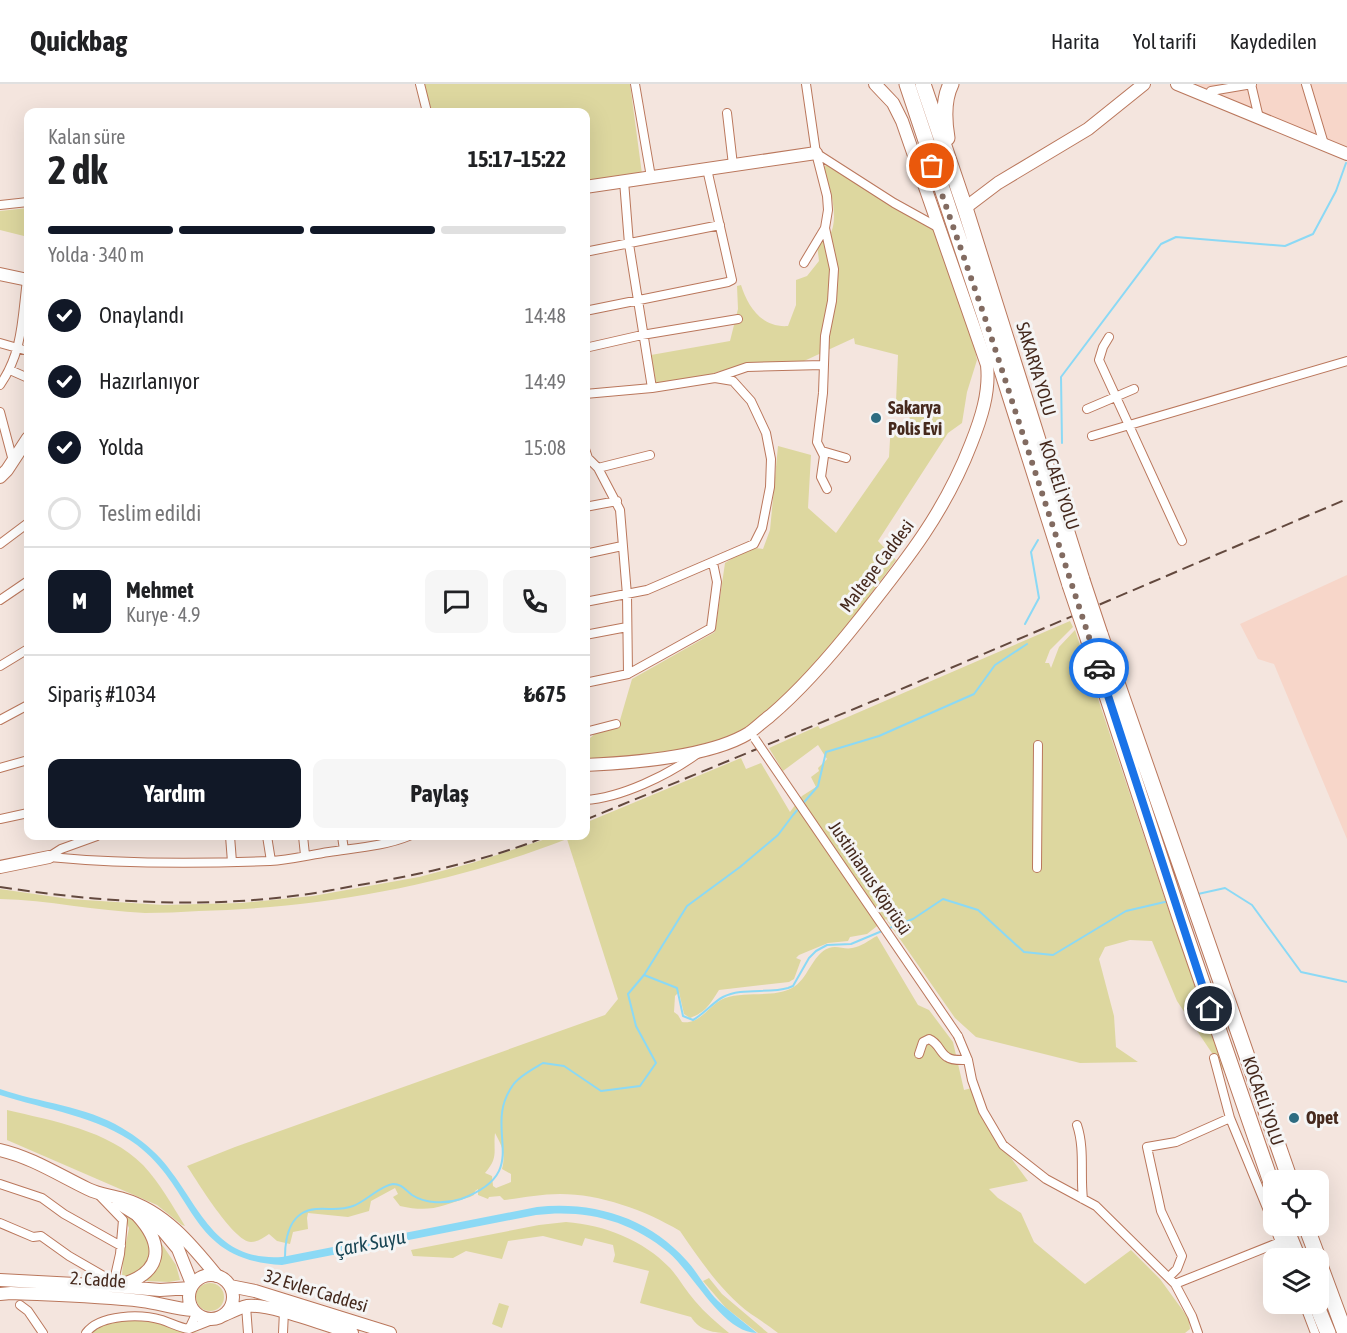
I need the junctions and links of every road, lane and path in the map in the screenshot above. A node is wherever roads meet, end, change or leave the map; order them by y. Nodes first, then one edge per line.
1 (420, 84) edge
2 (635, 84) edge
3 (806, 84) edge
4 (876, 84) edge
5 (901, 84) edge
6 (907, 84) edge
7 (922, 84) edge
8 (951, 84) edge
9 (1144, 84) edge
10 (1177, 84) edge
11 (1252, 84) edge
12 (1306, 84) edge
13 (1211, 91) edge
14 (426, 108) edge
15 (727, 113) dead end
16 (1259, 118) junction
17 (1324, 144) junction
18 (816, 153) junction
19 (1347, 154) edge
20 (733, 165) junction
21 (707, 169) junction
22 (951, 171) junction
23 (651, 177) junction
24 (624, 181) junction
25 (590, 186) edge
26 (24, 202) edge
27 (0, 205) edge
28 (965, 208) junction
29 (720, 225) junction
30 (947, 227) junction
31 (825, 228) junction
32 (629, 244) junction
33 (590, 251) edge
34 (804, 263) dead end
35 (0, 274) edge
36 (24, 279) edge
37 (637, 300) junction
38 (24, 310) edge
39 (590, 310) edge
40 (738, 319) dead end
41 (642, 335) junction
42 (1109, 337) dead end
43 (0, 343) edge
44 (590, 347) edge
45 (19, 348) junction
46 (24, 350) edge
47 (1347, 362) edge
48 (823, 365) junction
49 (10, 370) junction
50 (24, 376) edge
51 (715, 378) junction
52 (0, 385) edge
53 (652, 388) junction
54 (1134, 388) dead end
55 (590, 394) edge
56 (1115, 397) junction
57 (1087, 409) dead end
58 (0, 412) edge
59 (1128, 426) junction
60 (1092, 436) dead end
61 (24, 444) edge
62 (822, 451) junction
63 (650, 455) dead end
64 (846, 458) dead end
65 (590, 459) edge
66 (13, 461) junction
67 (598, 468) junction
68 (0, 477) edge
69 (827, 489) dead end
70 (617, 501) junction
71 (590, 506) edge
72 (24, 526) edge
73 (1182, 542) dead end
74 (0, 544) edge
75 (622, 546) junction
76 (590, 553) edge
77 (713, 562) junction
78 (1076, 582) junction
79 (24, 584) edge
80 (627, 595) junction
81 (0, 600) edge
82 (590, 602) edge
83 (627, 627) junction
84 (590, 633) edge
85 (1095, 637) junction
86 (24, 651) edge
87 (0, 666) edge
88 (628, 674) junction
89 (590, 682) edge
90 (24, 707) edge
91 (0, 720) edge
92 (616, 724) dead end
93 (590, 731) edge
94 (752, 736) junction
95 (1038, 745) dead end
96 (702, 751) junction
97 (24, 761) edge
98 (590, 765) edge
99 (0, 768) edge
100 (590, 799) edge
101 (24, 814) edge
102 (0, 819) edge
103 (86, 840) edge
104 (230, 840) edge
105 (268, 840) edge
106 (303, 840) edge
107 (343, 840) edge
108 (381, 840) edge
109 (399, 840) edge
110 (344, 850) junction
111 (305, 855) junction
112 (49, 857) junction
113 (271, 861) junction
114 (232, 862) junction
115 (0, 867) edge
116 (1037, 868) dead end
117 (918, 1054) dead end
118 (1214, 1058) dead end
119 (968, 1060) junction
120 (1230, 1118) junction
121 (1077, 1125) dead end
122 (0, 1149) edge
123 (1267, 1170) edge
124 (1286, 1170) edge
125 (0, 1184) edge
126 (103, 1195) junction
127 (1263, 1198) edge
128 (1083, 1199) junction
129 (138, 1216) junction
130 (0, 1223) edge
131 (1278, 1236) edge
132 (1280, 1242) junction
133 (121, 1246) junction
134 (1282, 1248) edge
135 (218, 1276) junction
136 (0, 1280) edge
137 (1172, 1281) junction
138 (115, 1285) junction
139 (191, 1286) junction
140 (230, 1286) junction
141 (1329, 1289) edge
142 (0, 1294) edge
143 (20, 1305) dead end
144 (246, 1306) junction
145 (284, 1311) junction
146 (194, 1312) junction
147 (1310, 1314) edge
148 (1318, 1314) edge
149 (220, 1317) junction
150 (189, 1329) junction
151 (1320, 1330) edge
152 (43, 1333) edge
153 (86, 1333) edge
154 (248, 1333) edge
155 (283, 1333) edge
156 (352, 1333) edge
157 (390, 1333) edge
158 (1198, 1333) edge
159 (1345, 1333) edge

1 - 14 street
2 - 23 street
3 - 18 street
4 - 30 street, Maltepe Caddesi
5 - 30 highway
6 - 30 highway
7 - 22 highway
8 - 22 highway
9 - 28 street
10 - 13 street
11 - 13 street
11 - 16 street
12 - 17 street
13 - 16 street
15 - 20 street
16 - 17 street
17 - 19 street
18 - 20 street
18 - 30 street
18 - 31 street
20 - 21 street
21 - 23 street
21 - 29 street
22 - 28 highway, SAKARYA YOLU
23 - 24 street
24 - 25 street
24 - 32 street
26 - 27 street
28 - 78 highway, SAKARYA YOLU
29 - 32 street
29 - 37 street
30 - 78 highway, KOCAELİ YOLU
30 - 94 street, Maltepe Caddesi
31 - 34 street
31 - 48 street
32 - 33 street
32 - 37 street
35 - 36 street
37 - 39 street
37 - 41 street
38 - 45 street
40 - 41 street
41 - 44 street
41 - 53 street
42 - 56 street
43 - 45 street
45 - 46 street
45 - 49 street
47 - 59 street
48 - 51 street
48 - 62 street
49 - 50 street
49 - 52 street
51 - 53 street
51 - 77 street
53 - 55 street
54 - 56 street
56 - 57 street
56 - 59 street
58 - 66 street
59 - 60 street
59 - 73 street
61 - 66 street
62 - 64 street
62 - 69 street
63 - 67 street
65 - 67 street
66 - 68 street
67 - 70 street
70 - 71 street
70 - 75 street
72 - 74 street
75 - 76 street
75 - 80 street
77 - 80 street
77 - 88 street
78 - 85 highway, bridge
79 - 81 street
80 - 82 street
80 - 83 street
83 - 84 street
83 - 88 street
85 - 123 highway, KOCAELİ YOLU
85 - 124 highway
86 - 87 street
88 - 89 street
90 - 91 street
92 - 93 street
94 - 96 street, Maltepe Caddesi
94 - 119 street, Justinianus Köprüsü, bridge
95 - 116 street
96 - 98 street, Maltepe Caddesi
96 - 100 street
97 - 99 street
101 - 102 street
103 - 112 street
104 - 114 street
105 - 113 street
106 - 111 street
107 - 110 street
108 - 109 street
108 - 110 street
110 - 111 street
111 - 113 street
112 - 114 street
112 - 115 street
113 - 114 street
117 - 119 street
118 - 120 street
119 - 128 street, Justinianus Köprüsü
120 - 127 street
120 - 137 street
121 - 128 street
122 - 126 street
125 - 133 street
126 - 129 street
126 - 133 street
126 - 135 street
128 - 137 street, Justinianus Köprüsü
129 - 138 street
129 - 139 street
130 - 138 street
131 - 132 street
132 - 134 street
132 - 137 street
133 - 138 street
135 - 139 street
135 - 140 street
136 - 138 street, 2. Cadde
137 - 158 street, Justinianus Köprüsü
138 - 139 street, 2. Cadde
139 - 146 street
140 - 149 street
140 - 157 street, 32 Evler Caddesi
141 - 159 highway
142 - 146 street, 2. Cadde
143 - 152 street
144 - 145 street, 32 Evler Caddesi
144 - 149 street, 32 Evler Caddesi
144 - 154 street
145 - 155 street
145 - 156 street, 32 Evler Caddesi
146 - 149 street
146 - 150 street
147 - 151 street
148 - 151 highway
149 - 150 street
150 - 153 street

